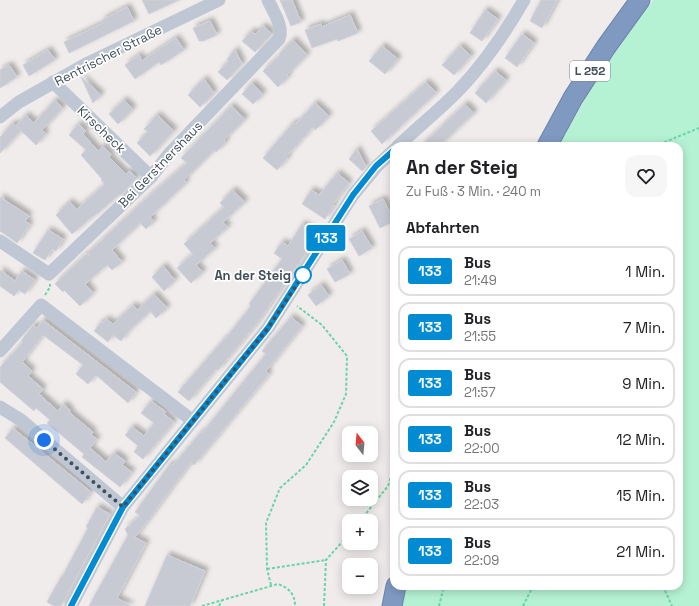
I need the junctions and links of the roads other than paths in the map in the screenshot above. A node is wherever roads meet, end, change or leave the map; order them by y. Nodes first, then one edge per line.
1 (219, 0) edge
2 (268, 0) edge
3 (524, 0) edge
4 (640, 0) edge
5 (53, 82) junction
6 (0, 117) edge
7 (402, 142) edge
8 (549, 142) edge
9 (390, 154) edge
10 (151, 176) junction
11 (0, 242) edge
12 (0, 351) edge
13 (0, 407) edge
14 (193, 421) junction
15 (123, 507) junction
16 (395, 590) edge
17 (71, 606) edge
18 (392, 606) edge

1 - 5 street, Rentrischer Straße
2 - 10 street, Bei Gerstnershaus
3 - 7 street
4 - 8 highway, L 252
5 - 6 street, Rentrischer Straße
5 - 10 street, Kirscheck
9 - 14 street
10 - 11 street, Bei Gerstnershaus
12 - 14 street
13 - 15 street
14 - 15 street
15 - 17 street
16 - 18 highway

